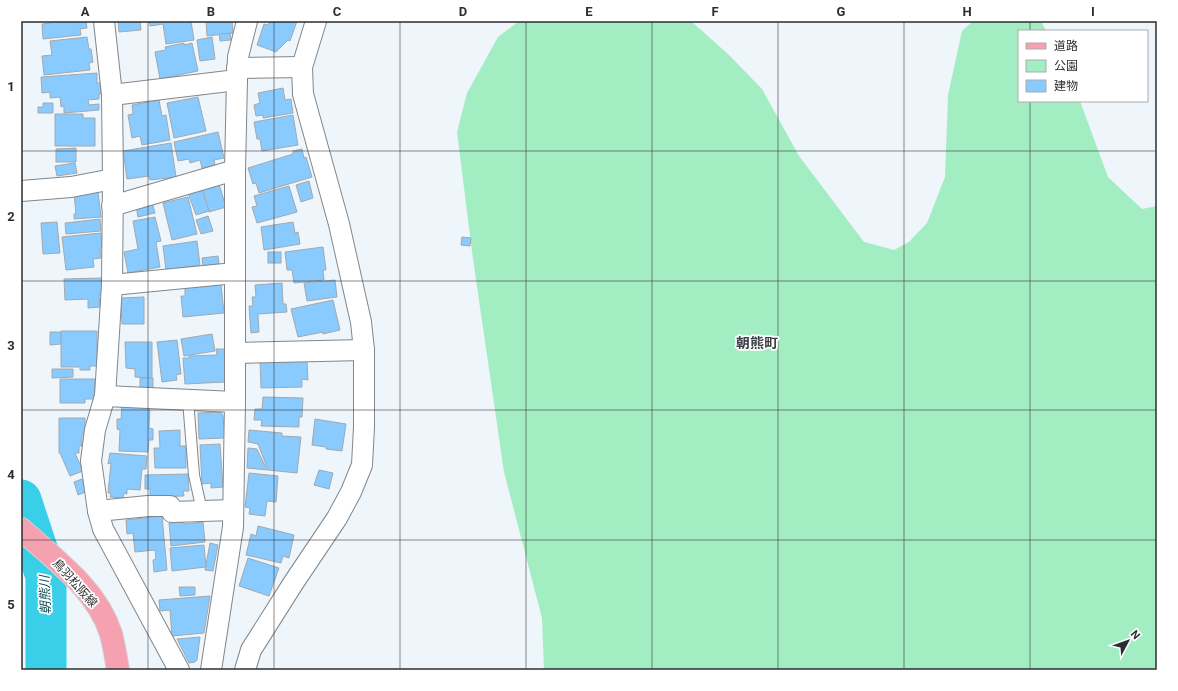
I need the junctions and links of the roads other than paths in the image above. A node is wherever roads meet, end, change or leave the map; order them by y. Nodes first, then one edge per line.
1 (104, 21) edge
2 (247, 21) edge
3 (316, 21) edge
4 (302, 67) junction
5 (237, 74) junction
6 (112, 96) junction
7 (235, 170) junction
8 (113, 179) junction
9 (21, 191) edge
10 (112, 206) junction
11 (235, 272) junction
12 (112, 285) junction
13 (364, 350) junction
14 (236, 353) junction
15 (105, 396) junction
16 (188, 400) junction
17 (235, 402) junction
18 (233, 510) junction
19 (98, 511) junction
20 (202, 511) junction
21 (21, 529) edge
22 (118, 670) edge
23 (179, 670) edge
24 (211, 670) edge
25 (245, 670) edge

1 - 6 street
2 - 5 street
3 - 4 street
4 - 5 street
4 - 13 street
5 - 6 street
5 - 7 street
6 - 8 street
7 - 10 street
7 - 11 street
8 - 9 street
8 - 10 street
10 - 12 street
11 - 12 street
11 - 14 street
12 - 15 street
13 - 14 street
13 - 25 street
14 - 17 street
15 - 16 street
15 - 19 street
16 - 17 street
16 - 20 lane
17 - 18 street
18 - 20 street
18 - 24 street
19 - 20 street
19 - 23 street
21 - 22 main road, 鳥羽松阪線

